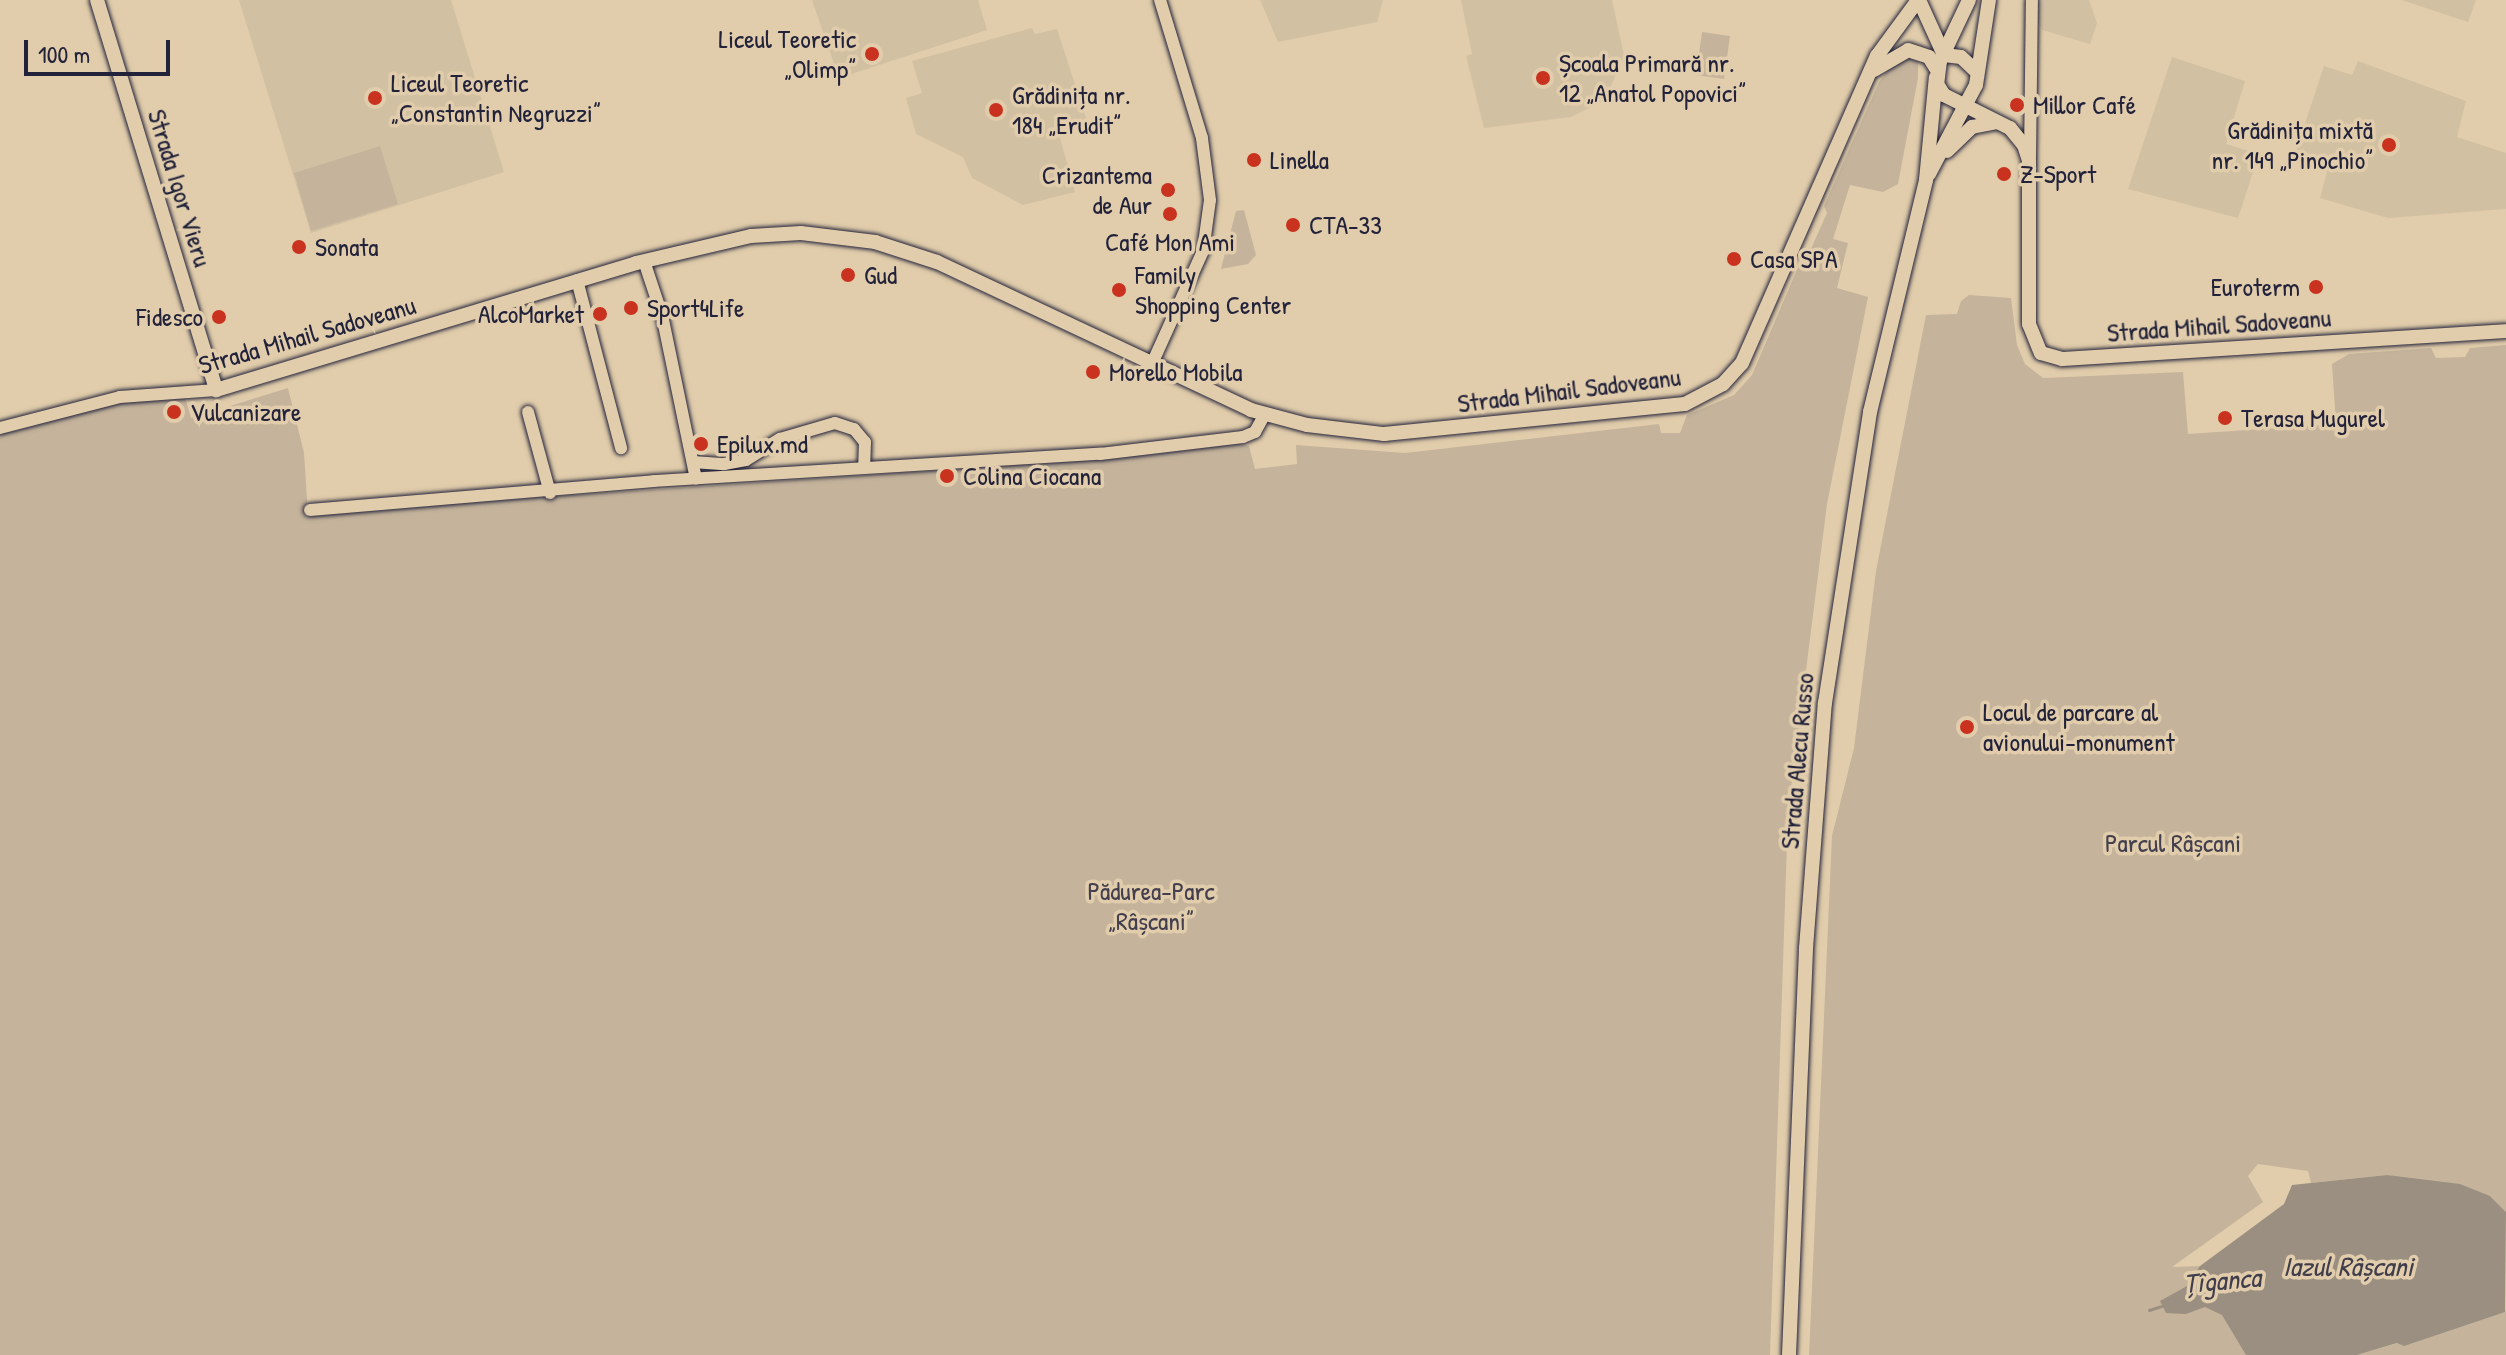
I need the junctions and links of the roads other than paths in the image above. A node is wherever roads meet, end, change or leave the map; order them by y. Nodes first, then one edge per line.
1 (97, 0) edge
2 (1160, 0) edge
3 (1919, 0) edge
4 (1969, 0) edge
5 (1989, 0) edge
6 (2032, 0) edge
7 (1926, 17) junction
8 (1904, 20) junction
9 (1908, 50) junction
10 (1944, 55) junction
11 (1870, 73) junction
12 (1936, 73) junction
13 (1968, 91) junction
14 (1997, 122) junction
15 (2029, 160) junction
16 (1935, 164) junction
17 (1926, 180) junction
18 (644, 261) junction
19 (577, 280) junction
20 (2506, 331) edge
21 (1151, 366) junction
22 (216, 390) junction
23 (528, 412) dead end
24 (1265, 414) junction
25 (0, 428) edge
26 (621, 448) dead end
27 (693, 462) junction
28 (864, 467) junction
29 (696, 479) junction
30 (550, 493) junction
31 (310, 510) dead end
32 (1789, 1355) edge

1 - 22 main road, Strada Igor Vieru
2 - 21 street
3 - 7 main road
3 - 8 main road, Strada Mihail Sadoveanu
4 - 10 main road
5 - 13 main road, Strada Alecu Russo
6 - 15 street
7 - 8 main road
7 - 10 main road
8 - 9 main road
8 - 11 main road, Strada Mihail Sadoveanu
9 - 11 main road
9 - 12 main road
10 - 12 main road, Strada Alecu Russo
10 - 13 main road
11 - 24 main road, Strada Mihail Sadoveanu
12 - 13 main road
12 - 17 main road, Strada Alecu Russo
13 - 14 main road
13 - 16 main road, Strada Alecu Russo
14 - 15 main road
14 - 16 main road
15 - 20 main road, Strada Mihail Sadoveanu
16 - 17 main road, Strada Alecu Russo
17 - 32 main road, Strada Alecu Russo
18 - 19 main road, Strada Mihail Sadoveanu
18 - 21 main road, Strada Mihail Sadoveanu
18 - 27 street
19 - 22 main road, Strada Mihail Sadoveanu
19 - 26 street
21 - 24 main road, Strada Mihail Sadoveanu
22 - 25 street, Strada Mihail Sadoveanu
23 - 30 street
24 - 28 street
27 - 28 street
27 - 29 street
28 - 29 street
29 - 30 street
30 - 31 street

